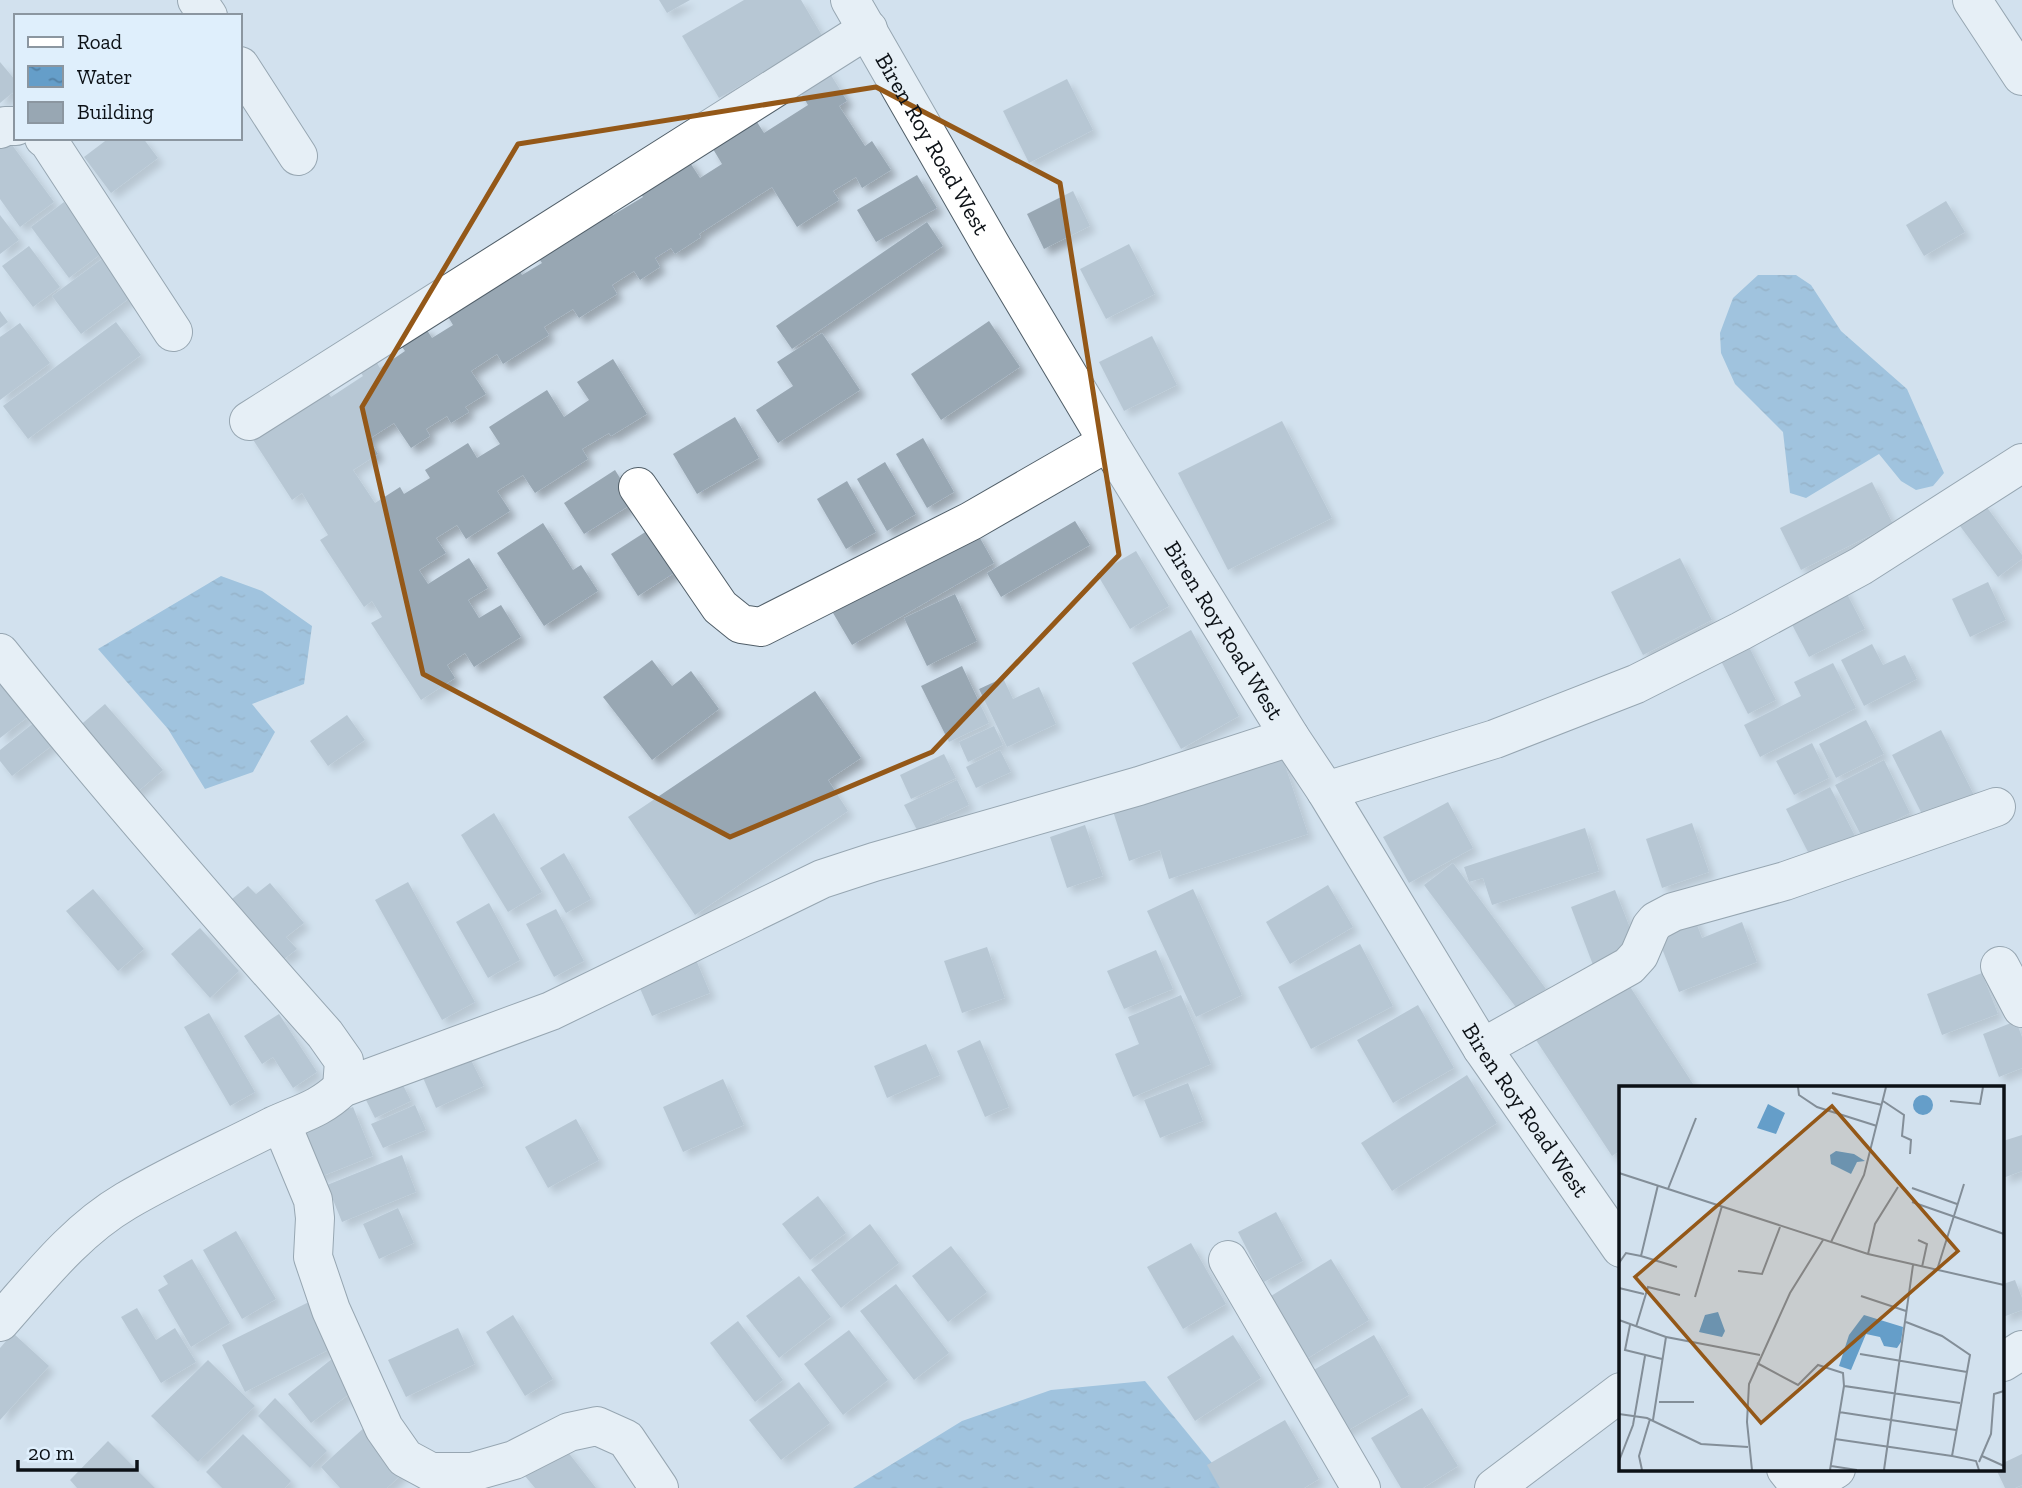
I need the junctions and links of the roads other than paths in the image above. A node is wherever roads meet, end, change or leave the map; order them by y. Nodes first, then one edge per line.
1 (1972, 0) edge
2 (859, 14) edge
3 (242, 69) edge
4 (2022, 76) edge
5 (46, 140) edge
6 (298, 156) dead end
7 (173, 332) dead end
8 (248, 421) dead end
9 (1108, 442) junction
10 (2022, 463) edge
11 (638, 487) dead end
12 (0, 653) edge
13 (1290, 737) junction
14 (1326, 791) junction
15 (1996, 807) dead end
16 (2000, 966) dead end
17 (2022, 1008) edge
18 (1482, 1048) junction
19 (342, 1088) junction
20 (281, 1123) junction
21 (1619, 1245) edge
22 (1228, 1260) dead end
23 (0, 1322) edge
24 (2022, 1350) edge
25 (2004, 1361) edge
26 (1619, 1394) edge
27 (1787, 1470) edge
28 (1834, 1470) edge
29 (659, 1488) edge
30 (1361, 1488) edge
31 (1494, 1488) edge
32 (1803, 1488) edge

1 - 4 street
2 - 8 street
2 - 9 street, Biren Roy Road West
3 - 6 street
5 - 7 street
9 - 11 street
9 - 13 street, Biren Roy Road West
10 - 14 street
12 - 19 street
13 - 14 street, Biren Roy Road West
13 - 19 street
14 - 18 street, Biren Roy Road West
15 - 18 street
16 - 17 street
18 - 21 street, Biren Roy Road West
19 - 20 street
20 - 23 street
20 - 29 street
22 - 30 street
24 - 25 street
26 - 31 street
27 - 32 street
28 - 32 street

